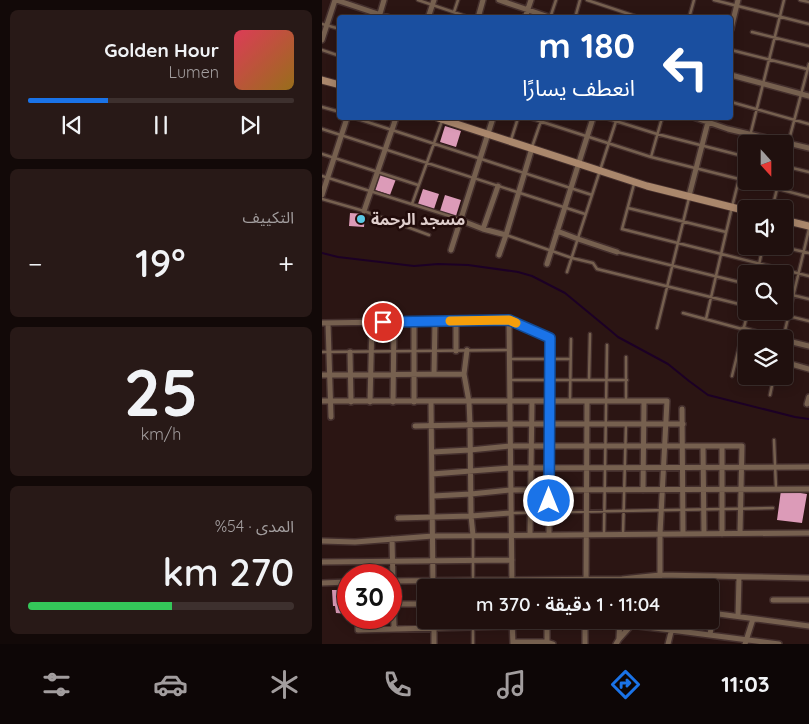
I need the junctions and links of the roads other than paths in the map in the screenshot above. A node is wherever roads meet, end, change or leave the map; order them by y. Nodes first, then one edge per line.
1 (336, 0) edge
2 (384, 0) edge
3 (418, 0) edge
4 (458, 0) edge
5 (484, 0) edge
6 (499, 0) edge
7 (531, 0) edge
8 (556, 0) edge
9 (580, 0) edge
10 (587, 0) edge
11 (694, 0) edge
12 (714, 0) edge
13 (784, 0) edge
14 (800, 0) edge
15 (507, 1) edge
16 (433, 2) edge
17 (808, 2) edge
18 (737, 3) edge
19 (528, 10) junction
20 (454, 12) junction
21 (376, 15) edge
22 (379, 15) edge
23 (429, 15) edge
24 (453, 15) edge
25 (462, 15) edge
26 (479, 15) edge
27 (526, 15) edge
28 (544, 15) edge
29 (552, 15) edge
30 (576, 15) edge
31 (632, 15) edge
32 (691, 15) edge
33 (780, 17) junction
34 (733, 20) edge
35 (324, 24) edge
36 (808, 24) edge
37 (337, 29) edge
38 (752, 32) dead end
39 (774, 38) junction
40 (322, 40) edge
41 (808, 46) edge
42 (322, 50) edge
43 (733, 51) edge
44 (337, 55) edge
45 (769, 60) junction
46 (808, 64) edge
47 (808, 70) edge
48 (733, 76) edge
49 (322, 80) edge
50 (763, 84) junction
51 (337, 85) edge
52 (801, 94) junction
53 (808, 96) edge
54 (733, 103) edge
55 (322, 106) edge
56 (756, 110) junction
57 (337, 111) edge
58 (346, 120) edge
59 (361, 120) edge
60 (395, 120) edge
61 (440, 120) edge
62 (447, 120) edge
63 (492, 120) edge
64 (517, 120) edge
65 (542, 120) edge
66 (545, 120) edge
67 (592, 120) edge
68 (616, 120) edge
69 (619, 120) edge
70 (661, 120) edge
71 (708, 120) edge
72 (710, 120) edge
73 (794, 120) junction
74 (808, 124) edge
75 (322, 129) edge
76 (392, 130) junction
77 (488, 134) junction
78 (657, 134) junction
79 (750, 134) junction
80 (341, 135) junction
81 (754, 135) edge
82 (790, 135) edge
83 (587, 136) junction
84 (510, 141) junction
85 (608, 143) junction
86 (434, 144) junction
87 (793, 144) edge
88 (702, 145) junction
89 (532, 148) junction
90 (808, 148) edge
91 (385, 150) junction
92 (322, 154) edge
93 (738, 154) edge
94 (651, 157) junction
95 (334, 158) junction
96 (480, 159) junction
97 (427, 163) junction
98 (578, 163) junction
99 (696, 168) junction
100 (793, 168) edge
101 (600, 170) junction
102 (378, 172) junction
103 (808, 172) edge
104 (525, 173) junction
105 (325, 177) edge
106 (474, 178) junction
107 (738, 179) edge
108 (635, 182) junction
109 (738, 183) edge
110 (418, 185) junction
111 (498, 186) junction
112 (571, 188) junction
113 (781, 190) edge
114 (371, 192) junction
115 (519, 193) junction
116 (322, 195) edge
117 (592, 195) junction
118 (689, 196) junction
119 (808, 197) edge
120 (322, 199) edge
121 (412, 204) junction
122 (732, 207) junction
123 (564, 208) junction
124 (628, 208) junction
125 (738, 209) edge
126 (364, 211) junction
127 (585, 214) junction
128 (460, 220) junction
129 (683, 222) junction
130 (793, 223) edge
131 (808, 228) edge
132 (483, 229) junction
133 (557, 231) junction
134 (726, 232) junction
135 (430, 235) dead end
136 (506, 235) junction
137 (578, 239) junction
138 (678, 243) junction
139 (451, 250) dead end
140 (793, 250) edge
141 (551, 251) junction
142 (617, 252) joint
143 (803, 252) junction
144 (808, 253) edge
145 (499, 254) dead end
146 (721, 254) junction
147 (761, 255) edge
148 (572, 258) junction
149 (547, 264) dead end
150 (759, 264) junction
151 (672, 265) junction
152 (567, 272) dead end
153 (798, 274) junction
154 (716, 276) junction
155 (808, 276) edge
156 (738, 282) edge
157 (667, 286) junction
158 (793, 295) joint
159 (712, 297) junction
160 (808, 298) edge
161 (738, 304) edge
162 (684, 313) dead end
163 (793, 317) edge
164 (706, 319) junction
165 (509, 320) junction
166 (746, 320) edge
167 (435, 321) junction
168 (456, 321) junction
169 (808, 321) edge
170 (372, 322) junction
171 (394, 322) junction
172 (414, 322) junction
173 (322, 323) edge
174 (328, 323) junction
175 (657, 328) dead end
176 (743, 329) junction
177 (747, 330) edge
178 (590, 334) dead end
179 (571, 338) dead end
180 (793, 342) edge
181 (607, 345) dead end
182 (808, 346) edge
183 (456, 350) junction
184 (467, 350) junction
185 (509, 350) junction
186 (371, 351) junction
187 (393, 351) junction
188 (414, 351) junction
189 (434, 351) junction
190 (322, 352) edge
191 (329, 352) junction
192 (350, 352) junction
193 (626, 357) dead end
194 (509, 359) junction
195 (550, 359) junction
196 (570, 359) junction
197 (793, 365) edge
198 (808, 369) edge
199 (371, 374) junction
200 (393, 374) junction
201 (414, 374) junction
202 (434, 374) junction
203 (464, 374) junction
204 (322, 375) edge
205 (330, 375) junction
206 (350, 375) junction
207 (732, 376) dead end
208 (510, 380) junction
209 (550, 380) junction
210 (570, 380) junction
211 (589, 380) junction
212 (607, 380) junction
213 (627, 380) junction
214 (772, 385) edge
215 (770, 395) dead end
216 (808, 397) edge
217 (587, 401) junction
218 (606, 401) junction
219 (626, 401) junction
220 (644, 401) junction
221 (322, 402) edge
222 (330, 402) junction
223 (350, 402) junction
224 (370, 402) junction
225 (393, 402) junction
226 (414, 402) junction
227 (431, 402) junction
228 (469, 402) junction
229 (510, 402) junction
230 (532, 402) junction
231 (550, 402) junction
232 (570, 402) junction
233 (807, 404) dead end
234 (682, 409) dead end
235 (331, 417) dead end
236 (510, 424) junction
237 (532, 424) junction
238 (549, 424) junction
239 (587, 424) junction
240 (606, 424) junction
241 (626, 424) junction
242 (644, 424) junction
243 (666, 424) junction
244 (683, 424) junction
245 (431, 425) junction
246 (470, 425) junction
247 (415, 426) dead end
248 (774, 440) dead end
249 (510, 446) junction
250 (531, 446) junction
251 (549, 446) junction
252 (587, 446) junction
253 (605, 446) junction
254 (625, 446) junction
255 (643, 446) junction
256 (664, 446) junction
257 (683, 446) junction
258 (703, 446) junction
259 (722, 446) junction
260 (470, 450) junction
261 (432, 452) junction
262 (549, 467) junction
263 (587, 467) junction
264 (605, 467) junction
265 (624, 467) junction
266 (643, 467) junction
267 (663, 467) junction
268 (683, 467) junction
269 (704, 467) junction
270 (722, 467) junction
271 (741, 467) junction
272 (775, 467) junction
273 (808, 467) edge
274 (511, 468) junction
275 (531, 468) junction
276 (471, 472) junction
277 (432, 474) junction
278 (683, 489) junction
279 (704, 489) junction
280 (722, 489) junction
281 (741, 489) junction
282 (776, 489) junction
283 (808, 489) edge
284 (511, 490) junction
285 (531, 490) junction
286 (549, 490) junction
287 (587, 490) junction
288 (605, 490) junction
289 (624, 490) junction
290 (643, 490) junction
291 (662, 490) junction
292 (471, 494) junction
293 (433, 496) junction
294 (773, 508) dead end
295 (722, 509) junction
296 (740, 509) junction
297 (661, 510) junction
298 (683, 510) junction
299 (704, 510) junction
300 (587, 511) junction
301 (604, 511) junction
302 (624, 511) junction
303 (531, 512) junction
304 (549, 512) junction
305 (511, 513) junction
306 (433, 516) junction
307 (471, 516) junction
308 (398, 518) dead end
309 (808, 533) edge
310 (549, 534) junction
311 (586, 534) junction
312 (604, 534) junction
313 (623, 534) junction
314 (660, 534) junction
315 (683, 534) junction
316 (704, 534) junction
317 (722, 534) junction
318 (740, 534) junction
319 (473, 535) junction
320 (511, 535) junction
321 (530, 535) junction
322 (433, 536) junction
323 (392, 539) junction
324 (322, 541) edge
325 (473, 560) junction
326 (512, 560) junction
327 (393, 561) junction
328 (433, 561) junction
329 (322, 562) edge
330 (393, 564) edge
331 (660, 574) junction
332 (738, 577) junction
333 (622, 578) joint
334 (808, 578) edge
335 (433, 579) edge
336 (473, 579) edge
337 (512, 579) edge
338 (587, 579) joint
339 (659, 579) edge
340 (402, 581) edge
341 (417, 581) edge
342 (337, 582) edge
343 (322, 583) edge
344 (773, 600) dead end
345 (808, 600) edge
346 (402, 604) edge
347 (417, 604) edge
348 (719, 615) edge
349 (738, 616) junction
350 (753, 618) junction
351 (808, 626) edge
352 (402, 628) edge
353 (417, 628) edge
354 (358, 629) edge
355 (376, 629) edge
356 (434, 629) edge
357 (473, 629) edge
358 (512, 629) edge
359 (547, 629) edge
360 (585, 629) edge
361 (627, 629) edge
362 (663, 629) edge
363 (711, 629) edge
364 (671, 630) junction
365 (710, 635) junction
366 (617, 641) edge
367 (547, 642) junction
368 (745, 642) edge
369 (513, 643) edge
370 (434, 644) edge
371 (474, 644) edge
372 (554, 644) edge
373 (585, 644) edge
374 (668, 644) edge
375 (779, 644) edge

1 - 21 street
1 - 35 street
2 - 22 street
3 - 16 lane
4 - 20 lane
5 - 26 street
6 - 15 street
7 - 19 street
8 - 29 lane
9 - 30 lane
10 - 31 lane
11 - 32 lane
12 - 18 lane
13 - 33 lane
14 - 17 lane
15 - 19 street
16 - 20 lane
16 - 23 street
18 - 33 lane
18 - 34 street
19 - 27 street
19 - 28 street
20 - 24 lane
20 - 25 lane
33 - 36 lane
33 - 39 lane
35 - 37 lane
35 - 40 street
38 - 39 lane
39 - 41 lane
39 - 45 lane
42 - 44 lane
43 - 45 lane
45 - 47 lane
45 - 50 lane
46 - 47 lane
47 - 52 lane
48 - 50 street
49 - 51 street
50 - 52 street
50 - 56 lane
52 - 53 street
52 - 73 lane
54 - 56 lane
55 - 57 lane
56 - 73 lane
56 - 79 lane
58 - 80 street
59 - 76 lane
60 - 76 street
61 - 86 lane
62 - 77 street
63 - 77 street
64 - 84 lane
65 - 89 lane
66 - 83 lane
67 - 83 street
68 - 85 lane
69 - 78 lane
70 - 78 lane
71 - 88 street
72 - 79 street
73 - 74 lane
73 - 82 lane
75 - 80 lane
76 - 86 lane
76 - 91 street
77 - 84 street
77 - 96 street
78 - 88 lane
78 - 94 lane
79 - 81 street
80 - 91 lane
80 - 95 street
83 - 85 lane
83 - 98 street
84 - 89 street
85 - 94 lane
85 - 101 lane
86 - 96 lane
86 - 97 lane
87 - 90 street
88 - 93 lane
88 - 99 street
89 - 98 street
89 - 104 street
91 - 97 lane
91 - 102 street
92 - 95 lane
94 - 99 lane
95 - 102 lane
95 - 105 street
96 - 104 lane
96 - 106 street
97 - 106 lane
97 - 110 lane
98 - 101 street
98 - 112 street
99 - 107 lane
99 - 118 street
100 - 103 lane
101 - 108 street
101 - 117 lane
102 - 110 lane
102 - 114 street
104 - 112 lane
104 - 115 street
105 - 114 lane
105 - 116 street
106 - 111 lane
106 - 128 street
108 - 118 street
108 - 124 lane
109 - 122 lane
110 - 121 lane
111 - 115 lane
111 - 132 street
112 - 117 lane
112 - 123 street
113 - 119 lane
114 - 121 lane
114 - 126 street
115 - 123 lane
115 - 136 street
117 - 127 lane
118 - 122 street
118 - 129 lane
120 - 126 lane
121 - 128 lane
122 - 125 street
122 - 134 lane
123 - 127 lane
123 - 133 street
124 - 129 lane
124 - 138 lane
126 - 135 lane
127 - 137 lane
128 - 132 street
128 - 139 street
129 - 134 lane
129 - 138 lane
130 - 131 street
131 - 143 lane
132 - 136 street
133 - 137 street
133 - 141 street
134 - 146 lane
136 - 141 lane
136 - 145 street
137 - 142 street
137 - 148 lane
138 - 146 lane
138 - 151 lane
140 - 143 lane
141 - 148 lane
141 - 149 street
142 - 151 lane
143 - 144 lane
143 - 153 lane
146 - 150 lane
146 - 154 lane
147 - 150 lane
148 - 152 lane
148 - 157 lane
150 - 153 lane
151 - 154 lane
151 - 157 lane
153 - 155 lane
153 - 158 lane
154 - 156 lane
154 - 159 lane
157 - 159 lane
157 - 175 lane
158 - 160 lane
159 - 161 lane
159 - 164 lane
162 - 164 lane
163 - 169 lane
164 - 176 lane
165 - 168 street
165 - 185 street
165 - 195 street
166 - 176 lane
167 - 168 street
167 - 172 street
167 - 189 street
168 - 183 street
170 - 171 street
170 - 174 street
170 - 186 street
171 - 172 street
171 - 187 street
172 - 188 street
173 - 174 street
174 - 191 street
176 - 177 street
176 - 207 lane
178 - 211 lane
179 - 196 lane
180 - 182 street
181 - 212 lane
183 - 184 lane
183 - 189 lane
184 - 185 lane
184 - 203 street
185 - 194 street
186 - 187 lane
186 - 192 lane
186 - 199 street
187 - 188 lane
187 - 200 street
188 - 189 lane
188 - 201 street
189 - 202 street
190 - 191 lane
191 - 192 lane
191 - 205 street
192 - 206 street
193 - 213 lane
194 - 195 lane
194 - 208 street
195 - 196 lane
195 - 209 street
196 - 210 lane
197 - 198 street
199 - 200 street
199 - 206 street
199 - 224 street
200 - 201 street
200 - 225 street
201 - 202 street
201 - 226 street
202 - 203 street
203 - 228 street
204 - 205 street
205 - 206 street
205 - 222 street
206 - 223 street
208 - 209 lane
208 - 229 street
209 - 210 lane
209 - 231 street
210 - 211 lane
210 - 232 lane
211 - 212 lane
212 - 213 lane
212 - 218 lane
213 - 219 lane
214 - 215 lane
216 - 233 street
217 - 218 street
217 - 232 street
217 - 239 street
218 - 219 street
218 - 240 lane
219 - 220 street
220 - 242 street
220 - 243 street
221 - 222 street
222 - 223 street
222 - 235 street
223 - 224 street
224 - 225 street
225 - 226 street
226 - 227 street
227 - 228 street
227 - 245 street
228 - 229 street
228 - 246 street
229 - 230 street
229 - 236 street
230 - 231 street
230 - 237 street
231 - 232 street
231 - 238 street
234 - 244 street
236 - 237 street
236 - 246 street
236 - 249 street
237 - 238 street
237 - 250 street
238 - 239 street
238 - 251 street
239 - 240 street
239 - 252 street
240 - 241 street
240 - 253 lane
241 - 242 street
241 - 254 lane
242 - 243 street
242 - 255 street
243 - 244 street
243 - 256 street
244 - 257 street
245 - 246 street
245 - 247 street
245 - 261 street
246 - 260 street
248 - 272 lane
249 - 250 street
249 - 260 street
249 - 274 street
250 - 251 street
250 - 275 street
251 - 252 street
251 - 262 street
252 - 253 street
252 - 263 street
253 - 254 street
253 - 264 lane
254 - 255 street
254 - 265 lane
255 - 256 street
255 - 266 street
256 - 257 street
256 - 267 street
257 - 258 street
257 - 268 street
258 - 259 street
258 - 269 street
259 - 270 street
259 - 271 street
260 - 261 street
260 - 276 street
261 - 277 street
262 - 263 street
262 - 275 street
262 - 286 street
263 - 264 street
263 - 287 street
264 - 265 street
264 - 288 lane
265 - 266 street
265 - 289 lane
266 - 267 street
266 - 290 street
267 - 268 street
267 - 291 street
268 - 269 street
268 - 278 street
269 - 270 street
269 - 279 street
270 - 271 street
270 - 280 street
271 - 272 street
271 - 281 street
272 - 273 street
272 - 282 lane
274 - 275 street
274 - 276 street
274 - 284 street
275 - 285 street
276 - 277 street
276 - 292 street
277 - 293 street
278 - 279 street
278 - 291 street
278 - 298 street
279 - 280 street
279 - 299 street
280 - 281 street
280 - 295 street
281 - 282 street
281 - 296 street
282 - 283 street
284 - 285 street
284 - 292 street
284 - 305 street
285 - 286 street
285 - 303 street
286 - 287 street
286 - 304 street
287 - 288 street
287 - 300 street
288 - 289 street
288 - 301 lane
289 - 290 street
289 - 302 lane
290 - 291 street
291 - 297 street
292 - 293 street
292 - 307 street
293 - 306 street
294 - 296 lane
295 - 296 lane
295 - 299 lane
295 - 317 street
296 - 318 street
297 - 298 lane
297 - 302 lane
297 - 314 street
298 - 299 lane
298 - 315 street
299 - 316 street
300 - 301 lane
300 - 304 lane
300 - 311 street
301 - 302 lane
301 - 312 lane
302 - 313 lane
303 - 304 lane
303 - 305 lane
303 - 321 street
304 - 310 street
305 - 307 street
305 - 320 street
306 - 307 street
306 - 308 street
306 - 322 street
307 - 319 street
309 - 318 street
310 - 311 street
310 - 321 street
311 - 312 street
311 - 338 street
312 - 313 street
313 - 314 street
314 - 315 street
314 - 331 street
315 - 316 street
316 - 317 street
317 - 318 street
319 - 320 street
319 - 322 street
319 - 325 lane
320 - 321 street
320 - 326 street
322 - 323 street
322 - 328 street
323 - 324 street
323 - 327 street
325 - 326 street
325 - 328 street
325 - 336 lane
326 - 337 street
327 - 328 street
327 - 329 street
327 - 330 street
328 - 335 street
331 - 332 street
331 - 333 street
331 - 339 street
332 - 334 street
332 - 349 street
333 - 338 street
340 - 341 street
342 - 343 street
344 - 345 street
346 - 347 street
348 - 349 street
349 - 350 street
350 - 351 street
350 - 368 street
352 - 353 street
354 - 355 street
356 - 370 street
357 - 371 lane
358 - 369 street
359 - 367 street
360 - 373 street
361 - 366 street
362 - 364 street
363 - 365 street
364 - 365 street
364 - 374 street
365 - 368 street
367 - 369 street
367 - 372 street
368 - 375 street

